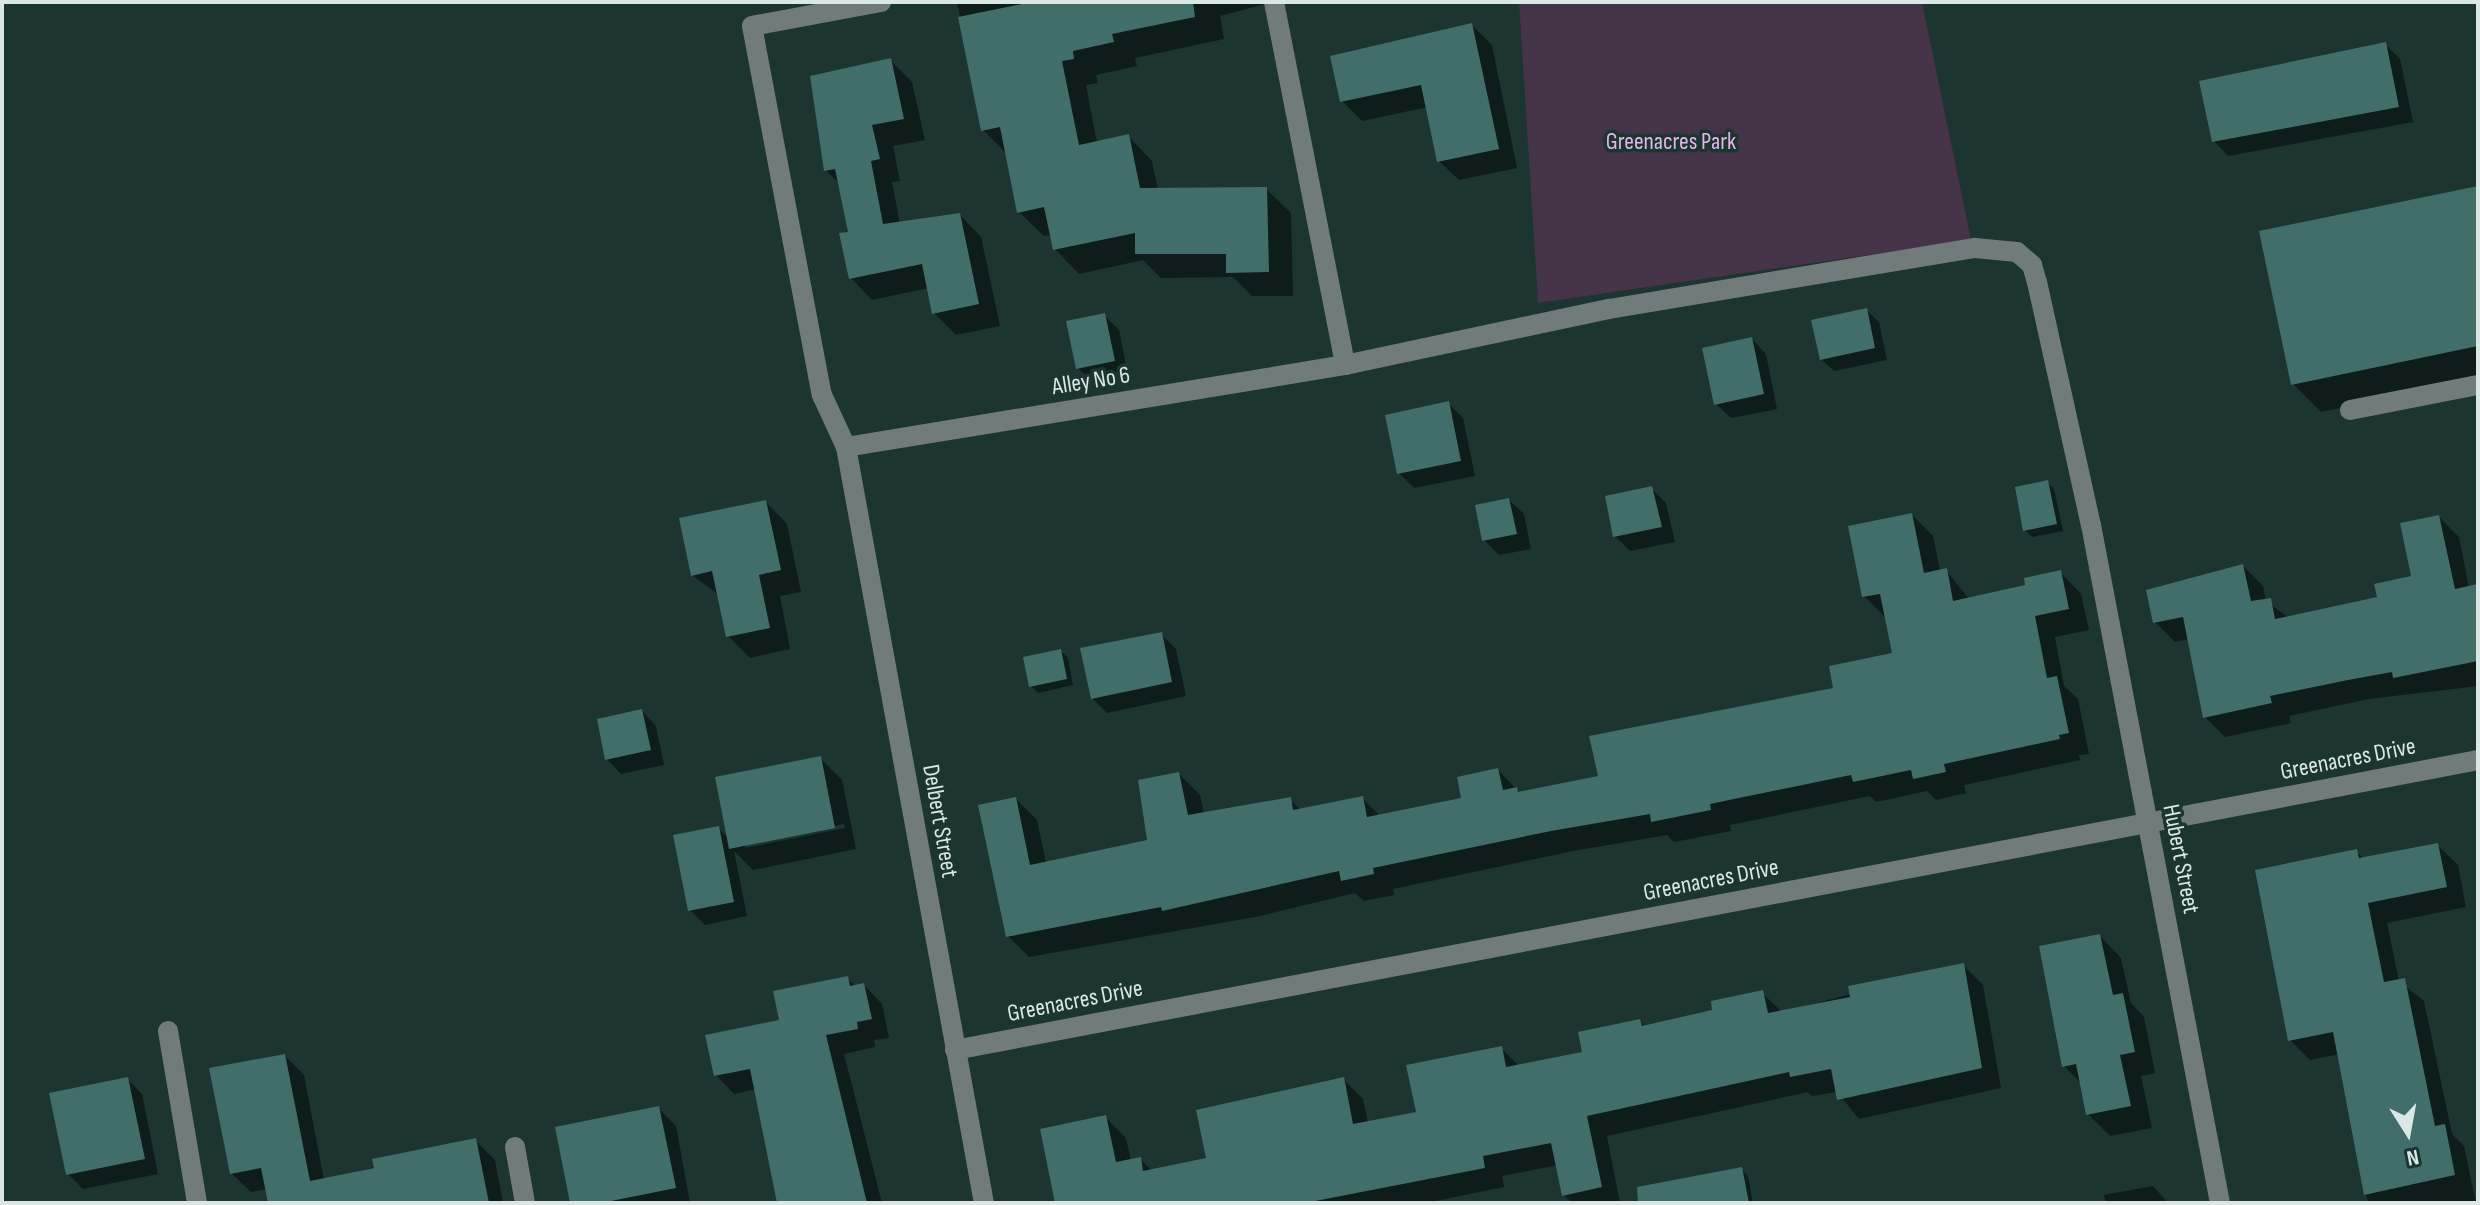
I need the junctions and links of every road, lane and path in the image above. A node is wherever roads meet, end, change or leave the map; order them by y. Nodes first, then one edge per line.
1 (881, 2) edge
2 (1274, 2) edge
3 (1345, 365) junction
4 (2478, 385) edge
5 (2350, 410) dead end
6 (846, 447) junction
7 (2091, 525) joint
8 (2478, 760) edge
9 (2148, 823) junction
10 (168, 1031) dead end
11 (955, 1050) junction
12 (515, 1147) dead end
13 (197, 1203) edge
14 (525, 1203) edge
15 (984, 1203) edge
16 (2220, 1203) edge

1 - 6 street, Delbert Street
2 - 3 street
3 - 6 street, Alley No 6
3 - 7 street, Alley No 6
4 - 5 street
6 - 11 street, Delbert Street
7 - 9 street, Hubert Street
8 - 9 street, Greenacres Drive
9 - 11 street, Greenacres Drive
9 - 16 street, Hubert Street
10 - 13 street
11 - 15 street, Delbert Street
12 - 14 street

